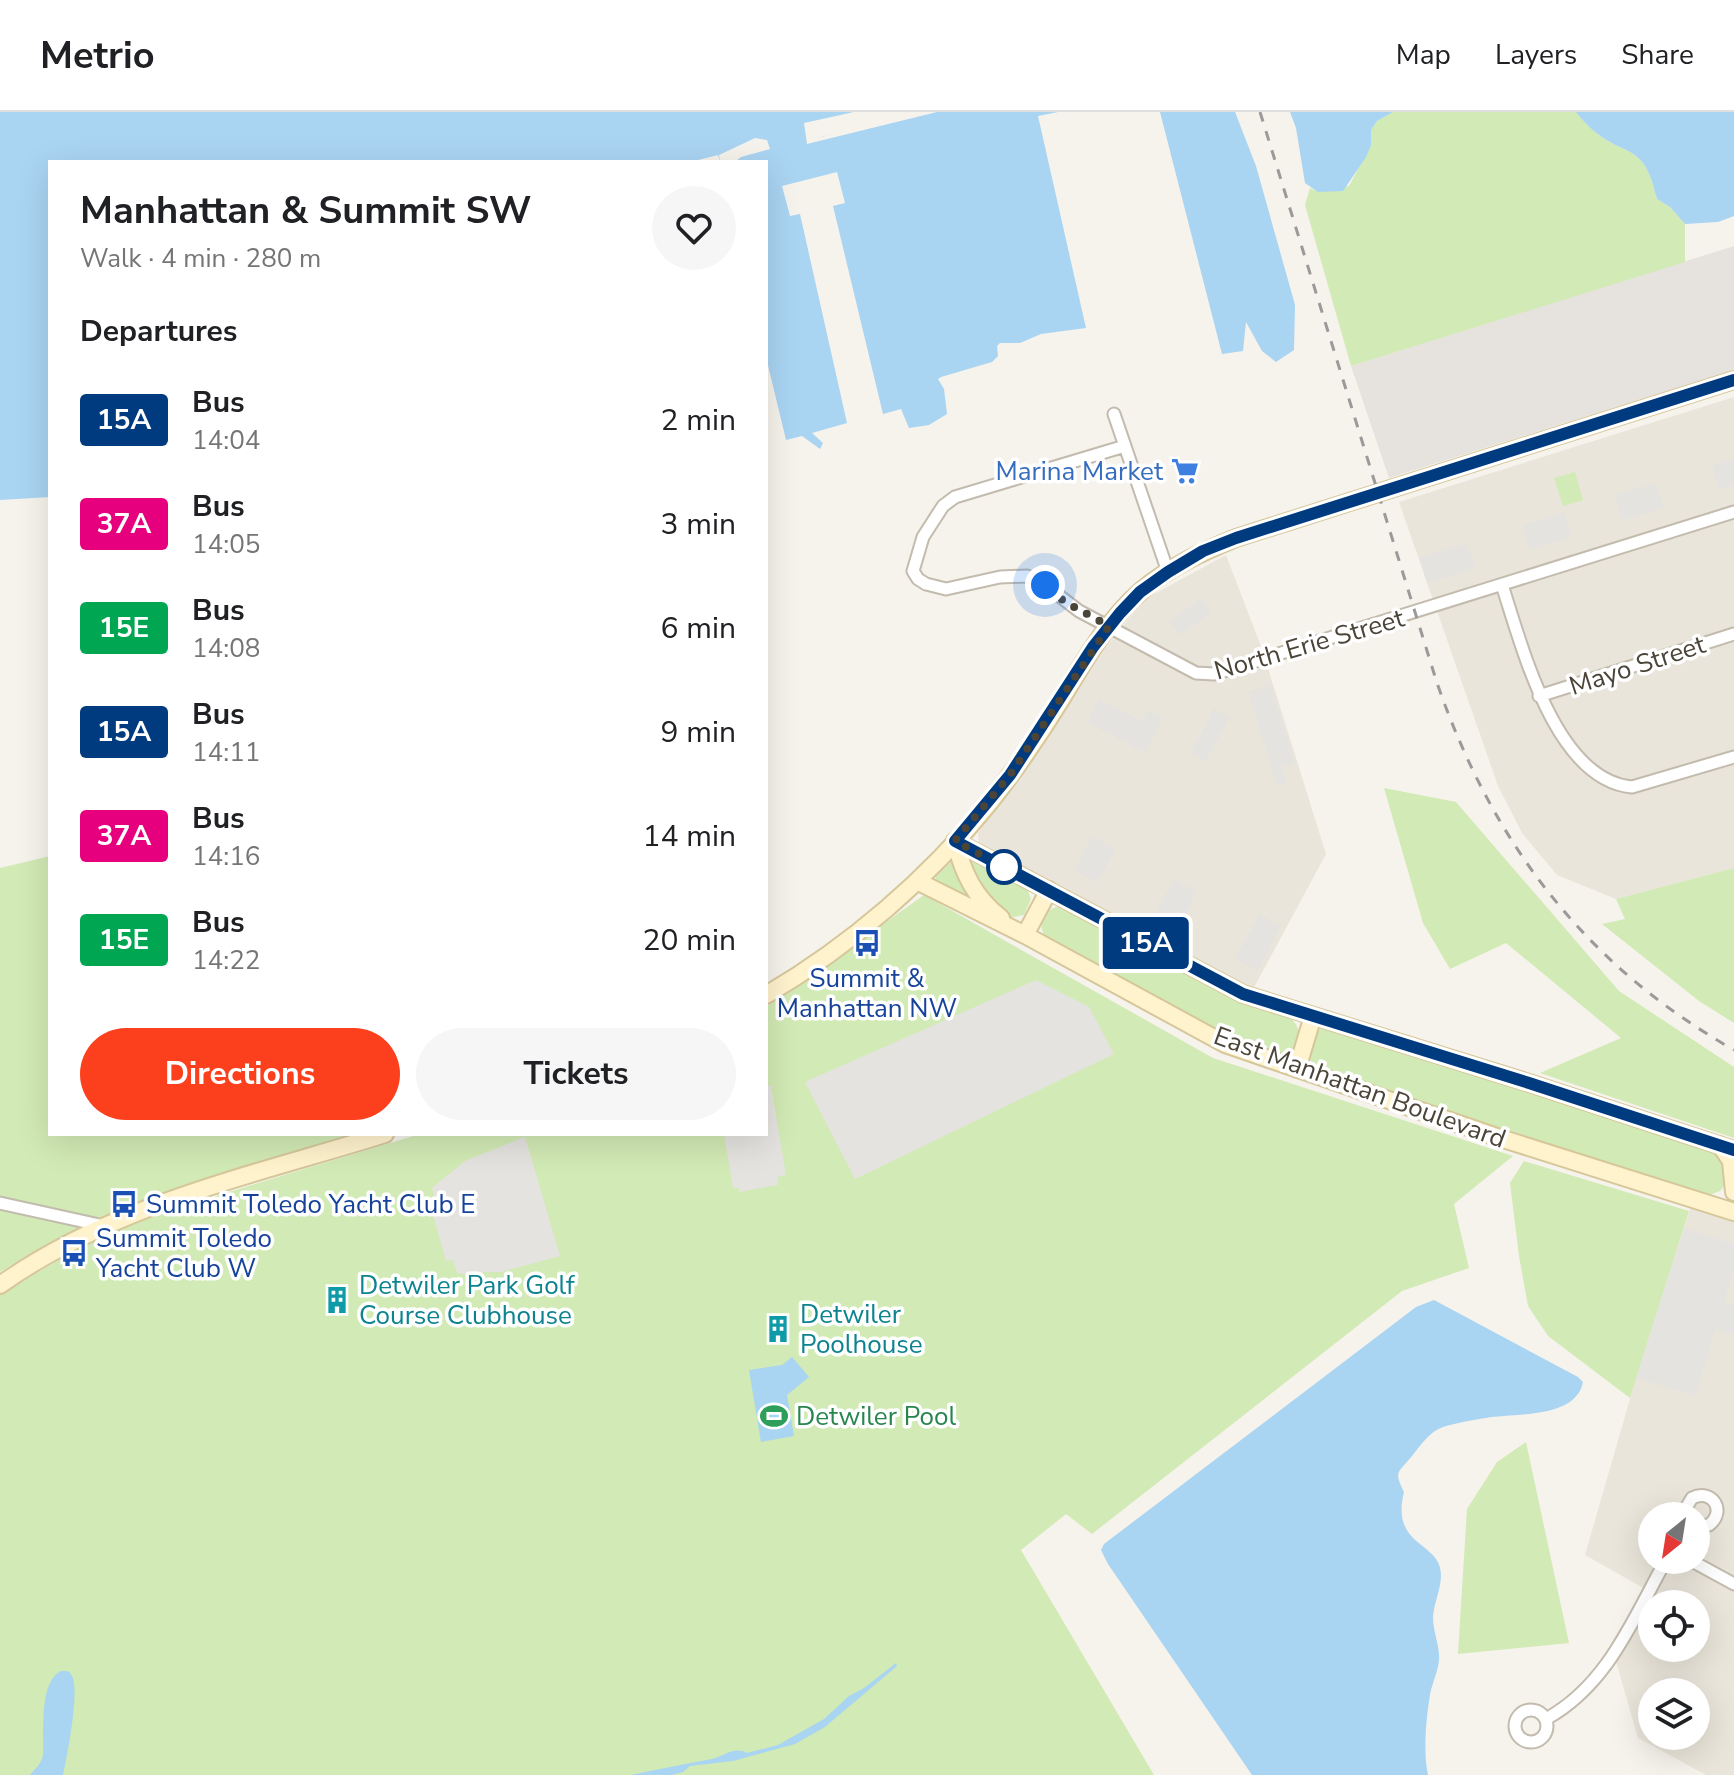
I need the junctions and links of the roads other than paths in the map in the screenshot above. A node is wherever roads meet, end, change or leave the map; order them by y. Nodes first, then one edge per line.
1 (1734, 380) edge
2 (1114, 414) dead end
3 (1125, 446) junction
4 (1734, 512) edge
5 (1168, 572) junction
6 (1502, 585) junction
7 (1109, 626) junction
8 (1734, 634) edge
9 (1539, 696) junction
10 (1734, 757) edge
11 (955, 841) junction
12 (917, 881) junction
13 (1049, 890) junction
14 (1025, 935) junction
15 (768, 994) edge
16 (1313, 1016) junction
17 (1297, 1069) junction
18 (378, 1136) edge
19 (1727, 1148) edge
20 (1734, 1192) edge
21 (0, 1203) edge
22 (1733, 1207) edge
23 (104, 1226) junction
24 (0, 1285) edge
25 (1690, 1502) edge
26 (1710, 1524) edge
27 (1710, 1571) edge
28 (1658, 1574) edge
29 (1734, 1584) edge
30 (1546, 1719) dead end

1 - 5 street
2 - 3 street
3 - 5 street
3 - 7 street, North Erie Street
4 - 6 street, North Erie Street
5 - 7 street
6 - 7 street, North Erie Street
6 - 9 street
7 - 11 street
8 - 9 street, Mayo Street
9 - 10 street
11 - 12 street
11 - 13 street, East Manhattan Boulevard
11 - 14 street
12 - 14 street, East Manhattan Boulevard
12 - 15 street
13 - 14 street
13 - 16 street, East Manhattan Boulevard
14 - 17 street, East Manhattan Boulevard
16 - 17 street
16 - 19 street, East Manhattan Boulevard
17 - 22 street, East Manhattan Boulevard
18 - 23 street
19 - 20 street
21 - 23 street
23 - 24 street
25 - 26 street
27 - 29 street
28 - 30 street

